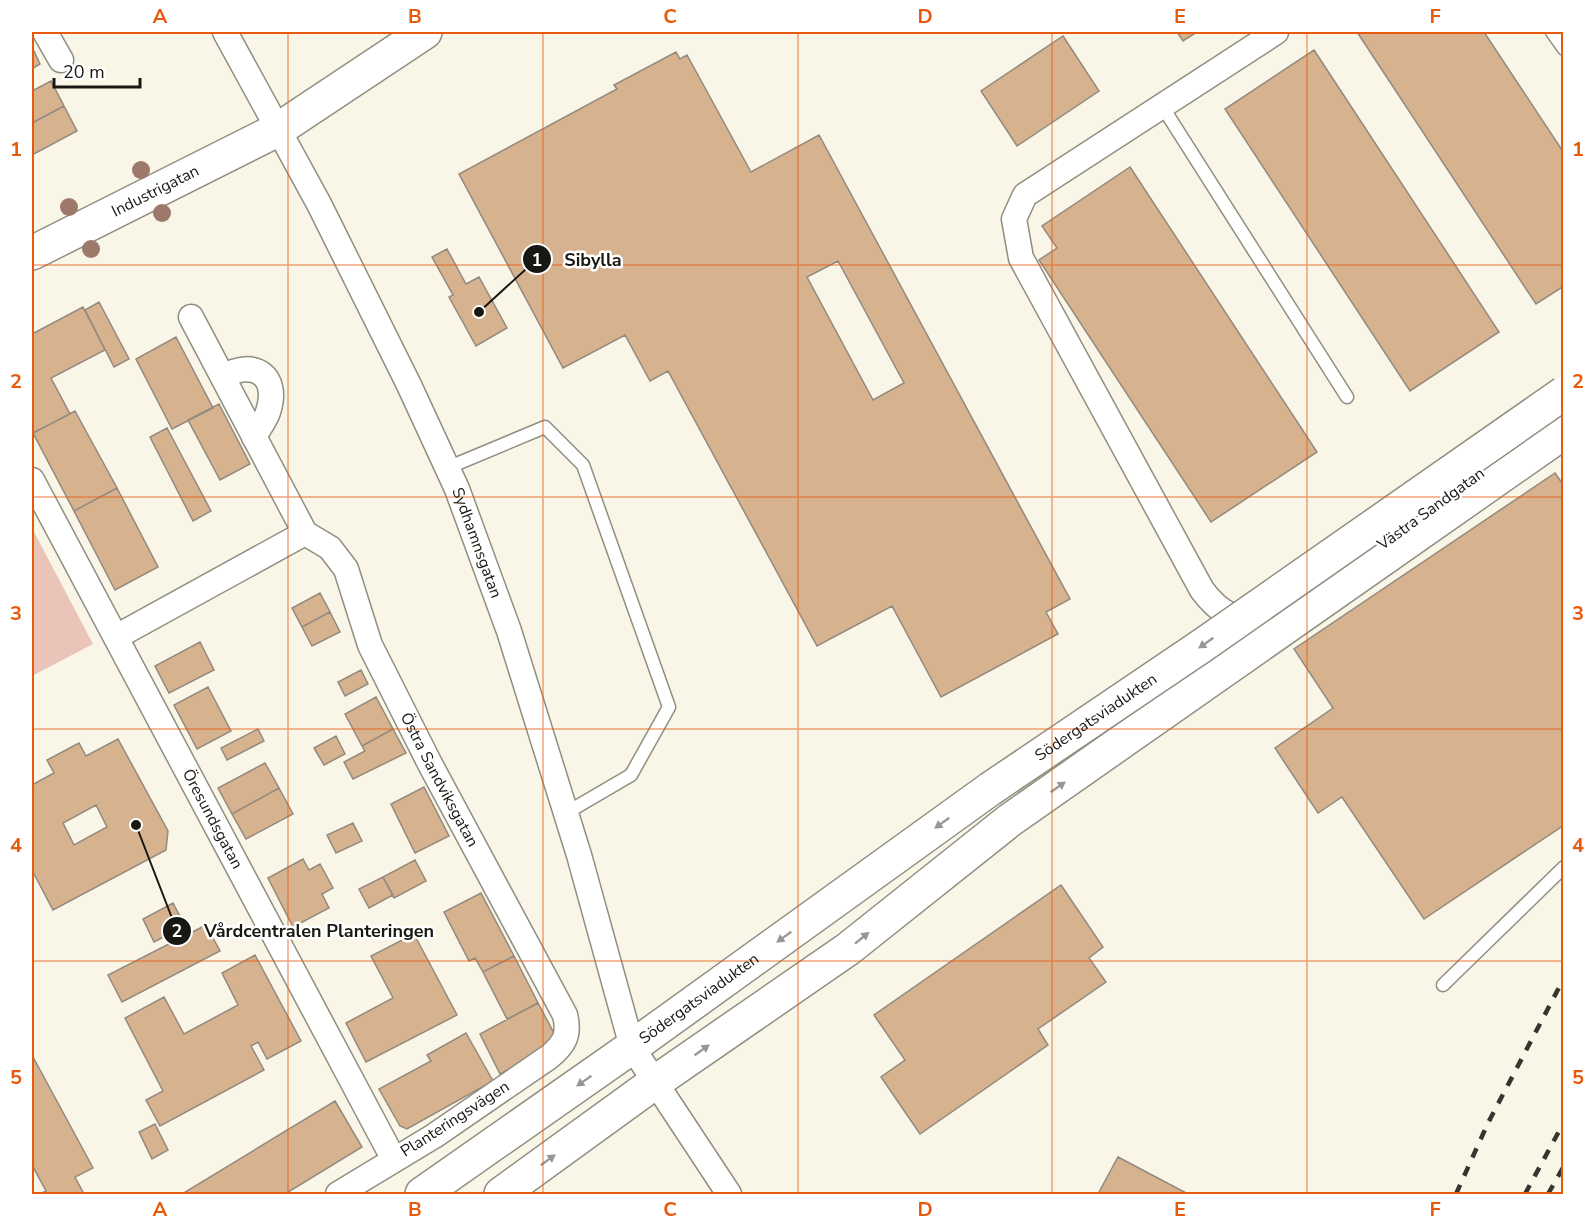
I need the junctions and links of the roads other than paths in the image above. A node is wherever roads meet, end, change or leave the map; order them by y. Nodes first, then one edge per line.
1 (45, 32) edge
2 (225, 32) edge
3 (425, 32) edge
4 (1276, 32) edge
5 (1552, 32) edge
6 (1563, 49) edge
7 (61, 60) dead end
8 (1162, 106) junction
9 (279, 129) junction
10 (32, 253) edge
11 (191, 317) dead end
12 (223, 377) junction
13 (1347, 397) dead end
14 (1562, 418) edge
15 (254, 437) junction
16 (447, 468) junction
17 (32, 480) edge
18 (305, 533) junction
19 (116, 637) junction
20 (566, 813) junction
21 (1563, 867) edge
22 (1443, 985) dead end
23 (567, 1036) joint
24 (632, 1047) junction
25 (654, 1083) junction
26 (393, 1158) junction
27 (338, 1194) edge
28 (422, 1194) edge
29 (501, 1194) edge
30 (729, 1194) edge

1 - 7 street
2 - 9 street, Sydhamnsgatan
3 - 9 main road, Industrigatan
4 - 8 street, Västra Sandgatan
5 - 6 lane
8 - 13 lane
8 - 14 street, Västra Sandgatan
9 - 10 main road, Industrigatan
9 - 16 street, Sydhamnsgatan
11 - 12 street
12 - 15 street
12 - 15 street
14 -> 24 main road, Södergatsviadukten, bridge
25 -> 14 main road, Södergatsviadukten
15 - 18 street
16 - 20 street, Sydhamnsgatan
16 - 20 lane
17 - 19 street, Öresundsgatan
18 - 19 street
18 - 23 street, Östra Sandviksgatan
19 - 26 street, Öresundsgatan
20 - 24 street, Sydhamnsgatan
21 - 22 lane
23 - 26 street, Planteringsvägen
24 - 25 street, Sydhamnsgatan
24 -> 28 main road
29 -> 25 main road
25 - 30 street, Sydhamnsgatan
26 - 27 street, Planteringsvägen

